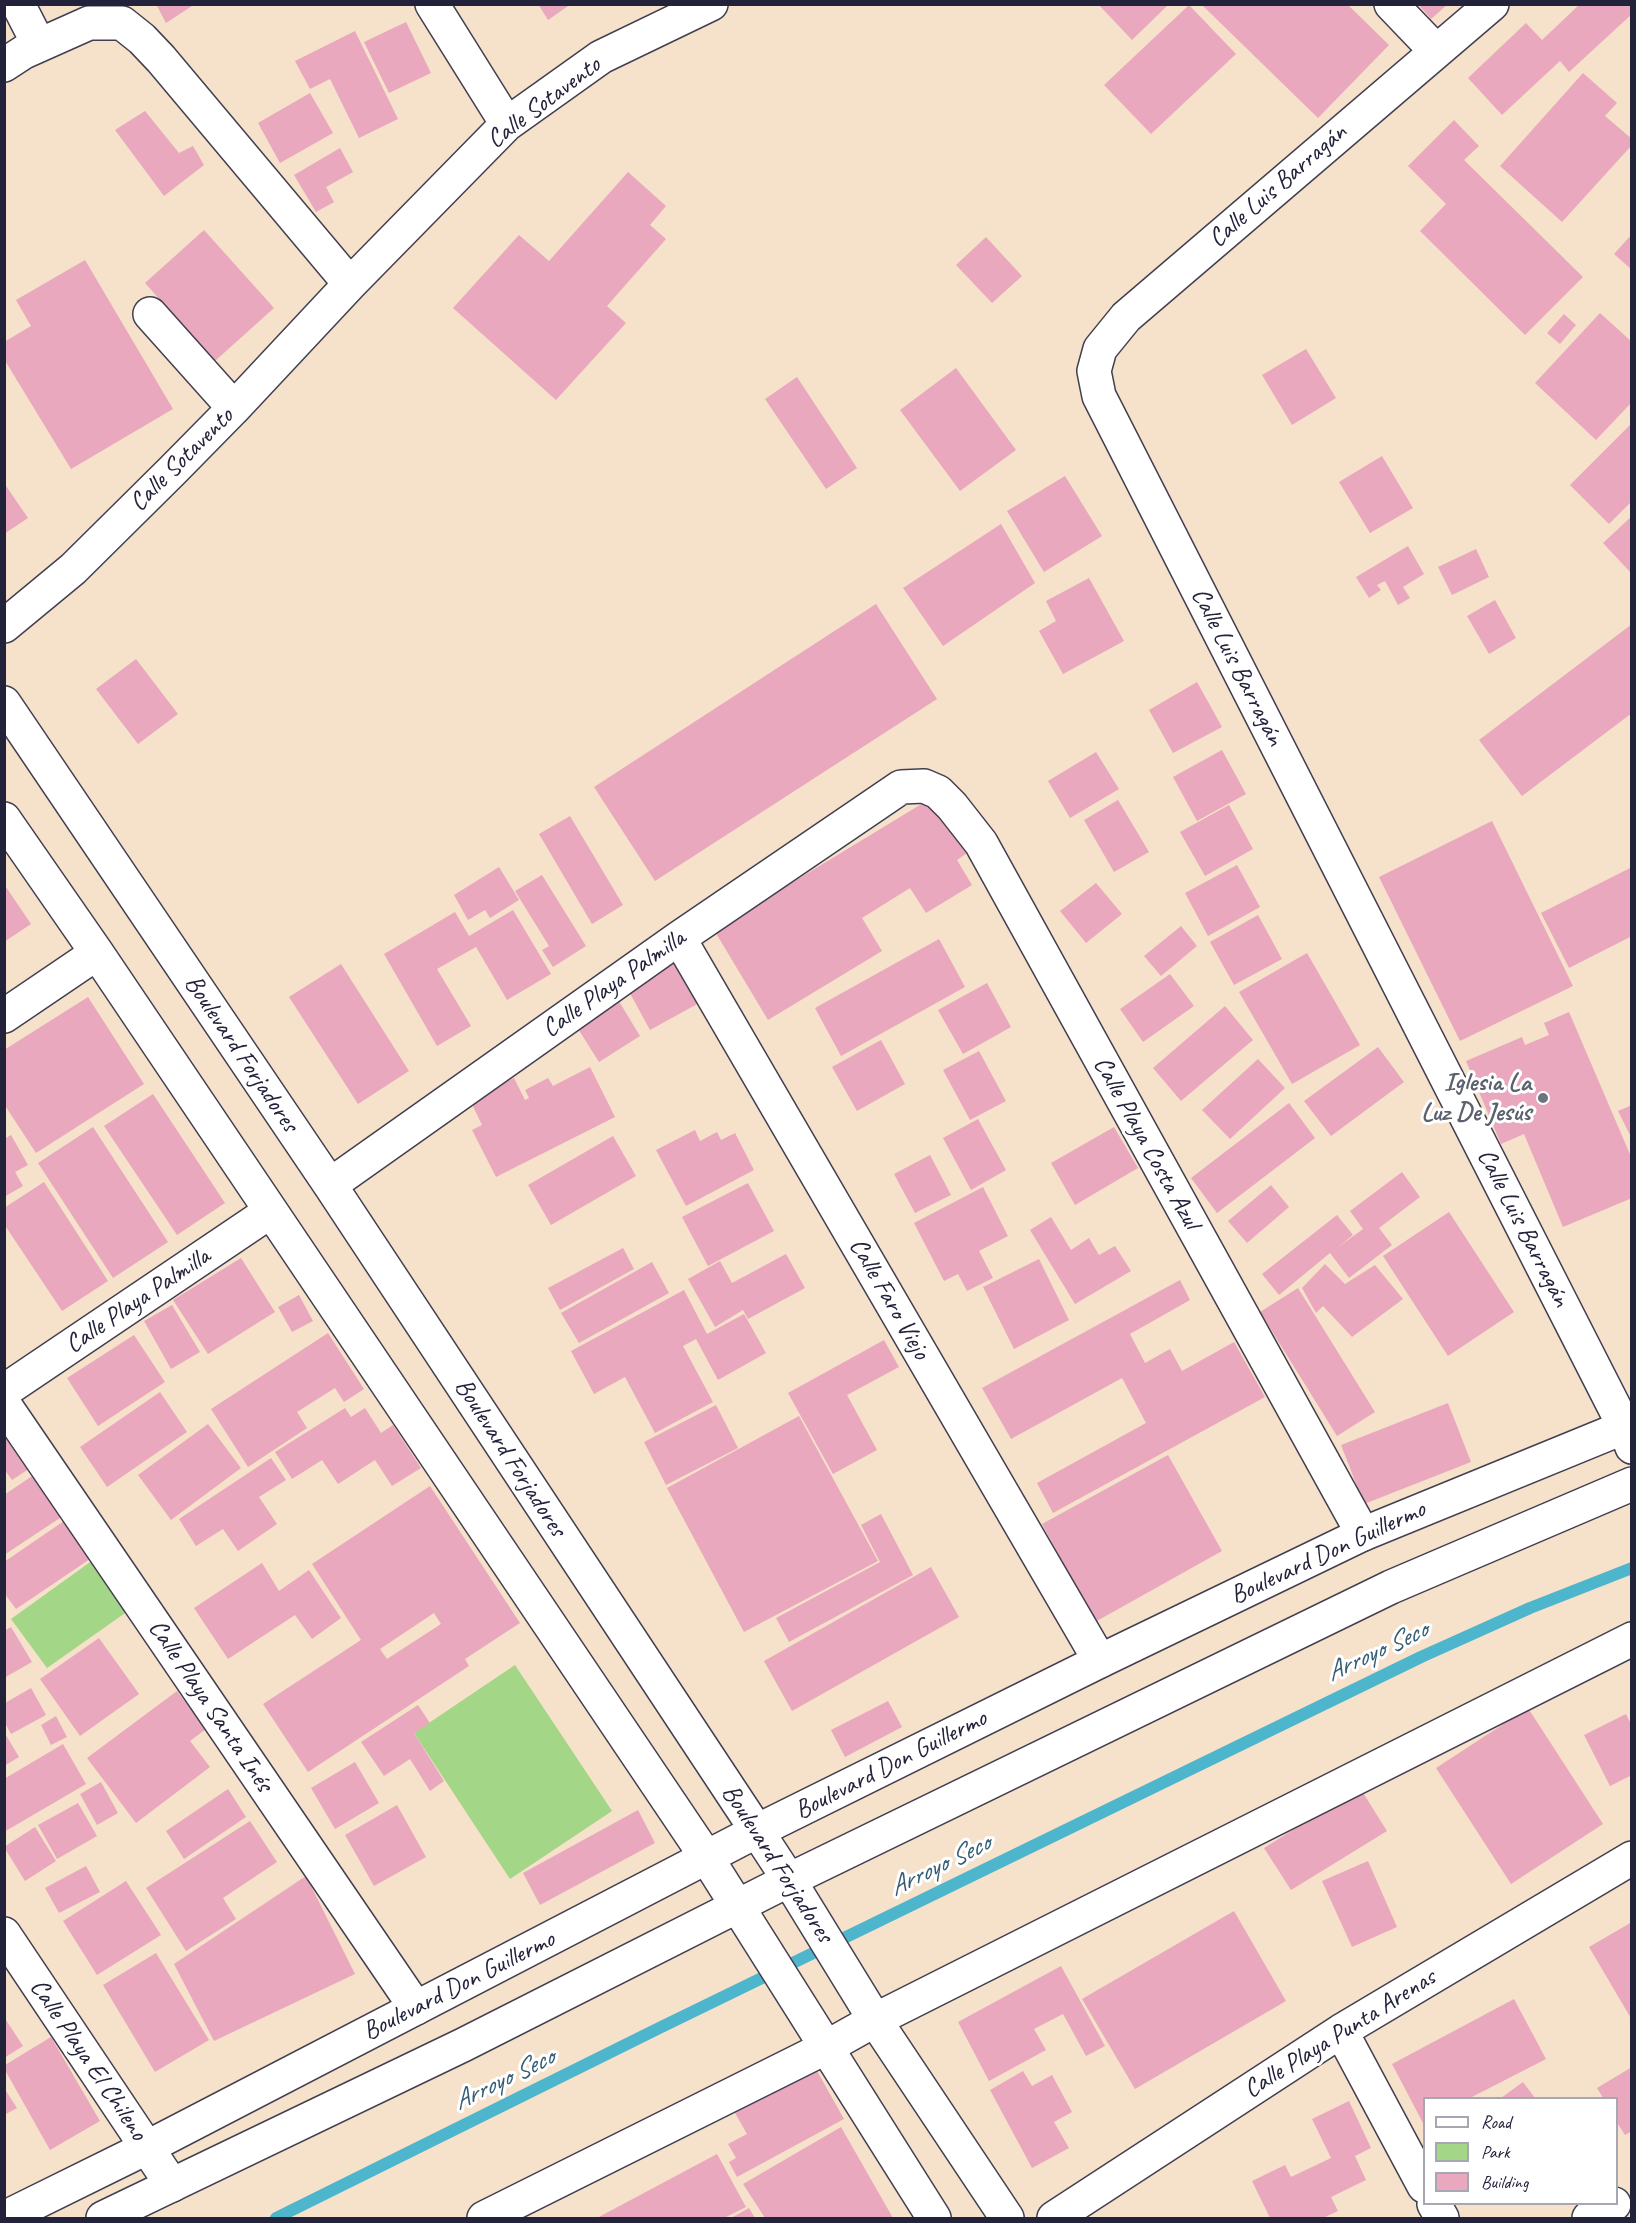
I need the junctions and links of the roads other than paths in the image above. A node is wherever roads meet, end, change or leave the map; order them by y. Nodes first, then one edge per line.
1 (18, 4) edge
2 (432, 4) edge
3 (711, 4) edge
4 (1391, 4) edge
5 (1492, 4) edge
6 (39, 45) junction
7 (1436, 51) junction
8 (4, 65) edge
9 (507, 124) junction
10 (350, 284) junction
11 (150, 314) dead end
12 (234, 408) junction
13 (4, 626) edge
14 (4, 703) edge
15 (902, 787) joint
16 (4, 819) edge
17 (679, 938) junction
18 (97, 953) junction
19 (4, 1016) edge
20 (330, 1185) junction
21 (271, 1211) junction
22 (4, 1391) edge
23 (4, 1404) edge
24 (1629, 1432) edge
25 (1632, 1484) edge
26 (1363, 1534) junction
27 (1632, 1639) edge
28 (1100, 1661) junction
29 (757, 1831) junction
30 (707, 1858) junction
31 (1632, 1858) edge
32 (794, 1887) junction
33 (742, 1914) junction
34 (4, 1934) edge
35 (867, 2007) junction
36 (416, 2008) junction
37 (1341, 2031) junction
38 (825, 2048) junction
39 (146, 2148) junction
40 (1423, 2182) edge
41 (172, 2185) junction
42 (1632, 2193) edge
43 (1618, 2201) edge
44 (1611, 2205) edge
45 (4, 2218) edge
46 (104, 2218) edge
47 (484, 2218) edge
48 (934, 2218) edge
49 (1007, 2218) edge
50 (1054, 2218) edge
51 (1588, 2218) edge

1 - 6 street
2 - 9 street
3 - 9 street, Calle Sotavento
4 - 7 street
5 - 7 street, Calle Luis Barragán
6 - 8 street
6 - 10 street
7 - 24 street, Calle Luis Barragán
9 - 10 street, Calle Sotavento
10 - 12 street, Calle Sotavento
11 - 12 street
12 - 13 street, Calle Sotavento
14 - 20 street, Boulevard Forjadores
15 - 17 street, Calle Playa Palmilla
15 - 26 street, Calle Playa Costa Azul
16 - 18 street
17 - 20 street, Calle Playa Palmilla
17 - 28 street, Calle Faro Viejo
18 - 19 street
18 - 21 street
20 - 29 street, Boulevard Forjadores
21 - 22 street, Calle Playa Palmilla
21 - 30 street
23 - 36 street, Calle Playa Santa Inés
24 - 26 street, Boulevard Don Guillermo
25 - 32 street, Boulevard Don Guillermo
26 - 28 street, Boulevard Don Guillermo
27 - 35 street
28 - 29 street, Boulevard Don Guillermo
29 - 30 street, Boulevard Don Guillermo
29 - 32 street, Boulevard Forjadores
30 - 33 street
30 - 36 street, Boulevard Don Guillermo
31 - 37 street, Calle Playa Punta Arenas
32 - 33 street, Boulevard Don Guillermo
32 - 35 street, Boulevard Forjadores
33 - 38 street
33 - 41 street, Boulevard Don Guillermo
34 - 39 street, Calle Playa El Chileno
35 - 38 street
35 - 49 street, Boulevard Forjadores
36 - 39 street, Boulevard Don Guillermo
37 - 40 street
37 - 50 street, Calle Playa Punta Arenas
38 - 47 street
38 - 48 street
39 - 41 street, Calle Playa El Chileno
39 - 45 street, Boulevard Don Guillermo
41 - 46 street, Boulevard Don Guillermo
42 - 43 street
44 - 51 street

